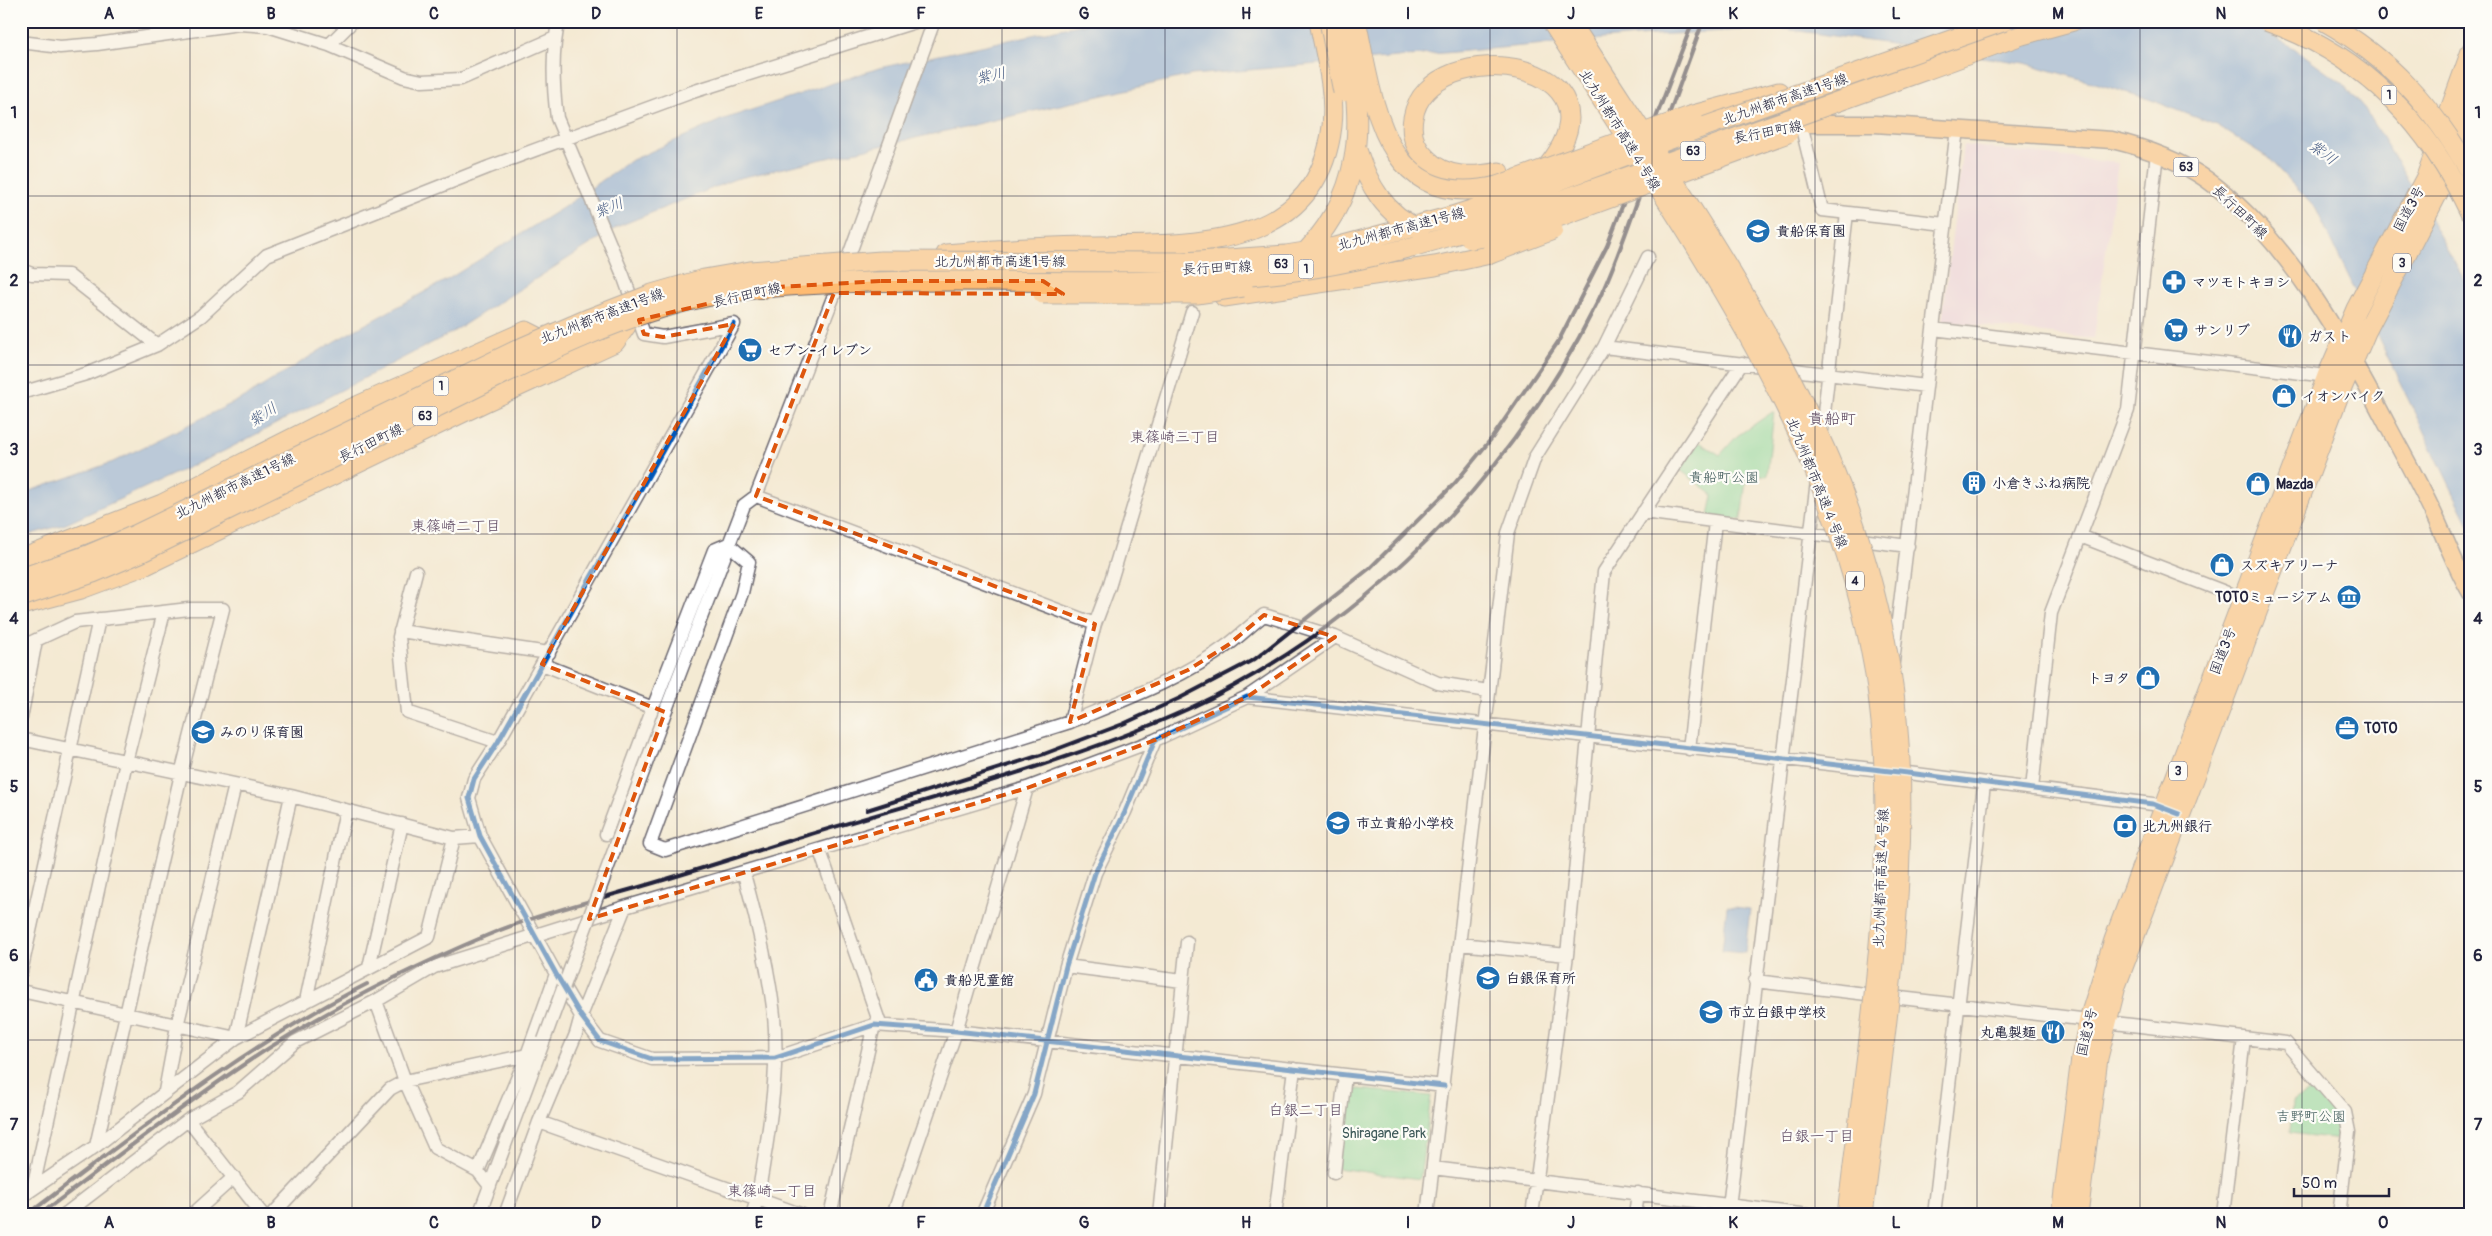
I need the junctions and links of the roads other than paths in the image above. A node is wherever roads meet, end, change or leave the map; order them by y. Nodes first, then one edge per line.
1 (353, 21) edge
2 (559, 21) edge
3 (918, 21) edge
4 (1319, 21) edge
5 (1330, 21) edge
6 (1344, 21) edge
7 (1356, 21) edge
8 (1551, 21) edge
9 (1570, 21) edge
10 (1997, 21) edge
11 (2005, 21) edge
12 (2073, 21) edge
13 (2266, 21) edge
14 (2324, 21) edge
15 (932, 27) edge
16 (555, 38) junction
17 (21, 42) edge
18 (329, 45) junction
19 (2471, 51) edge
20 (1926, 70) junction
21 (2471, 104) edge
22 (1693, 115) junction
23 (1801, 124) junction
24 (1957, 129) junction
25 (568, 141) junction
26 (2440, 143) junction
27 (2157, 153) junction
28 (2452, 158) junction
29 (1708, 163) junction
30 (2471, 173) edge
31 (2471, 194) edge
32 (1847, 213) junction
33 (2471, 215) edge
34 (1945, 224) junction
35 (1441, 229) junction
36 (1648, 257) dead end
37 (881, 262) junction
38 (21, 270) edge
39 (843, 272) junction
40 (1029, 272) junction
41 (632, 299) junction
42 (658, 309) junction
43 (1192, 312) dead end
44 (633, 323) junction
45 (1933, 329) junction
46 (538, 337) junction
47 (2342, 339) junction
48 (157, 345) junction
49 (1604, 347) junction
50 (2134, 353) junction
51 (2353, 360) junction
52 (1742, 363) junction
53 (1828, 375) junction
54 (2327, 376) junction
55 (1926, 386) junction
56 (21, 392) edge
57 (756, 496) junction
58 (1643, 512) junction
59 (1715, 522) junction
60 (1811, 534) junction
61 (2080, 536) junction
62 (728, 544) junction
63 (1908, 546) junction
64 (21, 559) edge
65 (21, 572) edge
66 (416, 572) dead end
67 (21, 578) edge
68 (2471, 592) edge
69 (21, 598) edge
70 (2243, 599) junction
71 (21, 605) edge
72 (164, 612) junction
73 (99, 619) junction
74 (1095, 624) junction
75 (400, 630) junction
76 (1335, 637) junction
77 (36, 640) junction
78 (21, 647) edge
79 (549, 653) junction
80 (542, 664) junction
81 (1488, 691) junction
82 (1246, 698) junction
83 (653, 708) junction
84 (21, 718) edge
85 (1070, 722) junction
86 (1485, 725) junction
87 (1588, 738) junction
88 (21, 739) edge
89 (1155, 740) junction
90 (498, 742) junction
91 (1689, 749) junction
92 (69, 750) junction
93 (1784, 759) junction
94 (126, 762) junction
95 (1880, 771) junction
96 (181, 774) junction
97 (1984, 784) junction
98 (235, 785) junction
99 (1027, 788) junction
100 (2032, 789) junction
101 (291, 796) junction
102 (346, 810) junction
103 (2172, 811) junction
104 (402, 824) junction
105 (606, 834) dead end
106 (480, 836) junction
107 (454, 838) junction
108 (820, 851) junction
109 (744, 874) junction
110 (625, 907) junction
111 (536, 936) junction
112 (1187, 942) dead end
113 (1460, 944) junction
114 (1567, 955) junction
115 (1066, 966) junction
116 (369, 968) junction
117 (21, 972) edge
118 (556, 974) junction
119 (1182, 981) junction
120 (1755, 981) junction
121 (21, 991) edge
122 (306, 1001) junction
123 (376, 1001) junction
124 (75, 1003) junction
125 (1957, 1004) junction
126 (126, 1015) junction
127 (580, 1016) junction
128 (2097, 1020) junction
129 (877, 1024) junction
130 (177, 1026) junction
131 (956, 1031) junction
132 (236, 1038) junction
133 (2244, 1038) junction
134 (1046, 1041) junction
135 (527, 1055) junction
136 (1174, 1055) junction
137 (775, 1058) junction
138 (1294, 1069) junction
139 (1344, 1075) junction
140 (405, 1082) junction
141 (1444, 1086) junction
142 (165, 1091) junction
143 (188, 1120) junction
144 (539, 1122) junction
145 (96, 1146) junction
146 (1433, 1168) junction
147 (478, 1171) junction
148 (1334, 1173) dead end
149 (234, 1177) junction
150 (1536, 1181) junction
151 (490, 1186) junction
152 (33, 1188) junction
153 (1638, 1193) junction
154 (21, 1197) edge
155 (758, 1200) junction
156 (1728, 1209) edge
157 (64, 1215) edge
158 (192, 1215) edge
159 (263, 1215) edge
160 (272, 1215) edge
161 (479, 1215) edge
162 (505, 1215) edge
163 (752, 1215) edge
164 (803, 1215) edge
165 (830, 1215) edge
166 (893, 1215) edge
167 (982, 1215) edge
168 (1158, 1215) edge
169 (1275, 1215) edge
170 (1427, 1215) edge
171 (1532, 1215) edge
172 (1635, 1215) edge
173 (1808, 1215) edge
174 (1847, 1215) edge
175 (1863, 1215) edge
176 (1934, 1215) edge
177 (2061, 1215) edge
178 (2078, 1215) edge
179 (2223, 1215) edge
180 (2339, 1215) edge

1 - 18 street
2 - 16 street
3 - 25 street
4 - 37 highway, bridge
5 - 29 highway, bridge
6 - 42 highway, bridge
7 - 22 highway, bridge
8 - 174 highway, 北九州都市高速４号線 / 4, bridge
9 - 175 highway, 北九州都市高速４号線 / 4, bridge
10 - 22 highway, bridge
11 - 37 highway, 北九州都市高速1号線 / 1, bridge
12 - 20 highway, 1
13 - 33 highway, 1, bridge
14 - 30 highway, 1, bridge
15 - 39 street
16 - 18 street
16 - 25 street
17 - 18 street
19 - 26 highway, 国道3号 / 3
20 - 29 highway, bridge
20 - 42 highway, 北九州都市高速1号線 / 1, bridge
21 - 28 highway, 国道3号 / 3
22 - 35 highway, bridge
23 - 24 main road, 長行田町線 / 63
23 - 32 street
23 - 35 main road, 長行田町線 / 63
24 - 27 main road, 長行田町線 / 63
24 - 34 street
25 - 41 street
25 - 48 street
26 - 28 street
26 - 47 highway, 国道3号 / 3
27 - 47 main road, 長行田町線 / 63
27 - 50 street
28 - 31 street
28 - 51 highway, 国道3号 / 3
29 - 40 highway, bridge
32 - 34 street
32 - 53 street
34 - 45 street
35 - 40 main road, 長行田町線 / 63
36 - 49 street
37 - 67 highway, 北九州都市高速1号線 / 1, bridge
38 - 48 street
39 - 40 main road, 長行田町線 / 63
39 - 41 main road, 長行田町線 / 63
39 - 44 main road, 長行田町線 / 63
39 - 57 street
41 - 44 street
41 - 46 main road, 長行田町線 / 63
42 - 69 highway, 北九州都市高速1号線 / 1, bridge
43 - 74 street
44 - 69 main road, 長行田町線 / 63
44 - 71 highway
44 - 79 street
45 - 50 street
45 - 55 street
46 - 64 highway
46 - 65 main road, 長行田町線 / 63
47 - 51 main road, 長行田町線 / 63
47 - 54 highway, 国道3号 / 3
48 - 56 street
49 - 52 street
49 - 81 street
50 - 54 street
50 - 61 street
51 - 68 main road, 長行田町線 / 63
51 - 103 highway, 国道3号 / 3
52 - 53 street
52 - 58 street
53 - 55 street
53 - 60 street
54 - 70 highway, 国道3号 / 3
55 - 63 street
57 - 62 street
57 - 74 street
58 - 59 street
58 - 87 street
59 - 60 street
59 - 91 street
60 - 63 street
60 - 93 street
61 - 70 street
61 - 100 street
62 - 83 street
62 - 85 street
62 - 151 street, bridge
63 - 95 street
66 - 75 street
70 - 103 highway, 国道3号 / 3
72 - 73 street
72 - 94 street
72 - 96 street
73 - 77 street
73 - 92 street
74 - 85 street
75 - 79 street
75 - 90 street
76 - 81 street
76 - 82 street
76 - 85 street
77 - 78 street
77 - 84 street
79 - 80 street
80 - 83 street
80 - 90 street
81 - 86 street
82 - 86 street
82 - 89 street
83 - 105 street
86 - 87 street
86 - 113 street
87 - 91 street
87 - 114 street
88 - 92 street
89 - 99 street
89 - 115 street
90 - 106 street
91 - 93 street
92 - 94 street
92 - 117 street
93 - 95 street
93 - 120 street
94 - 96 street
94 - 124 street
95 - 97 street
96 - 98 street
96 - 126 street
97 - 100 street
97 - 125 street
98 - 101 street
98 - 130 street
99 - 108 street
99 - 131 street
100 - 103 street
101 - 102 street
101 - 132 street
102 - 104 street
102 - 122 street
103 - 128 highway, 国道3号 / 3
104 - 107 street
104 - 116 street
106 - 107 street
106 - 111 street
107 - 116 street
108 - 109 street
108 - 129 street
109 - 110 street
109 - 137 street
110 - 111 street
110 - 127 street
111 - 118 street
111 - 123 street
112 - 119 street
113 - 114 street
113 - 141 street
114 - 150 street
115 - 119 street
115 - 134 street
116 - 122 street
118 - 127 street
118 - 135 street
119 - 136 street
120 - 125 street
120 - 156 street
121 - 124 street
122 - 132 street
123 - 140 street
123 - 143 street
124 - 126 street
124 - 152 street
125 - 128 street
125 - 176 street
126 - 130 street
126 - 145 street
127 - 137 street
127 - 144 street
128 - 133 street
128 - 177 highway, 国道3号 / 3
128 - 178 highway, 国道3号 / 3
129 - 131 street
129 - 137 street
129 - 165 street
130 - 132 street
130 - 142 street
131 - 134 street
131 - 166 street
132 - 142 street
133 - 179 street
133 - 180 street
134 - 136 street
134 - 167 street
135 - 140 street
135 - 147 street
136 - 138 street
136 - 168 street
137 - 155 street
138 - 139 street
138 - 169 street
139 - 141 street
139 - 148 street
140 - 147 street
140 - 160 street
141 - 146 street
142 - 145 street
143 - 149 street
143 - 157 street
144 - 155 street
144 - 162 street
145 - 152 street
146 - 150 street
146 - 170 street
147 - 151 street
149 - 158 street
149 - 159 street
150 - 153 street
150 - 171 street
151 - 161 street
152 - 154 street
153 - 156 street
153 - 172 street
155 - 163 street
155 - 164 street
156 - 173 street

